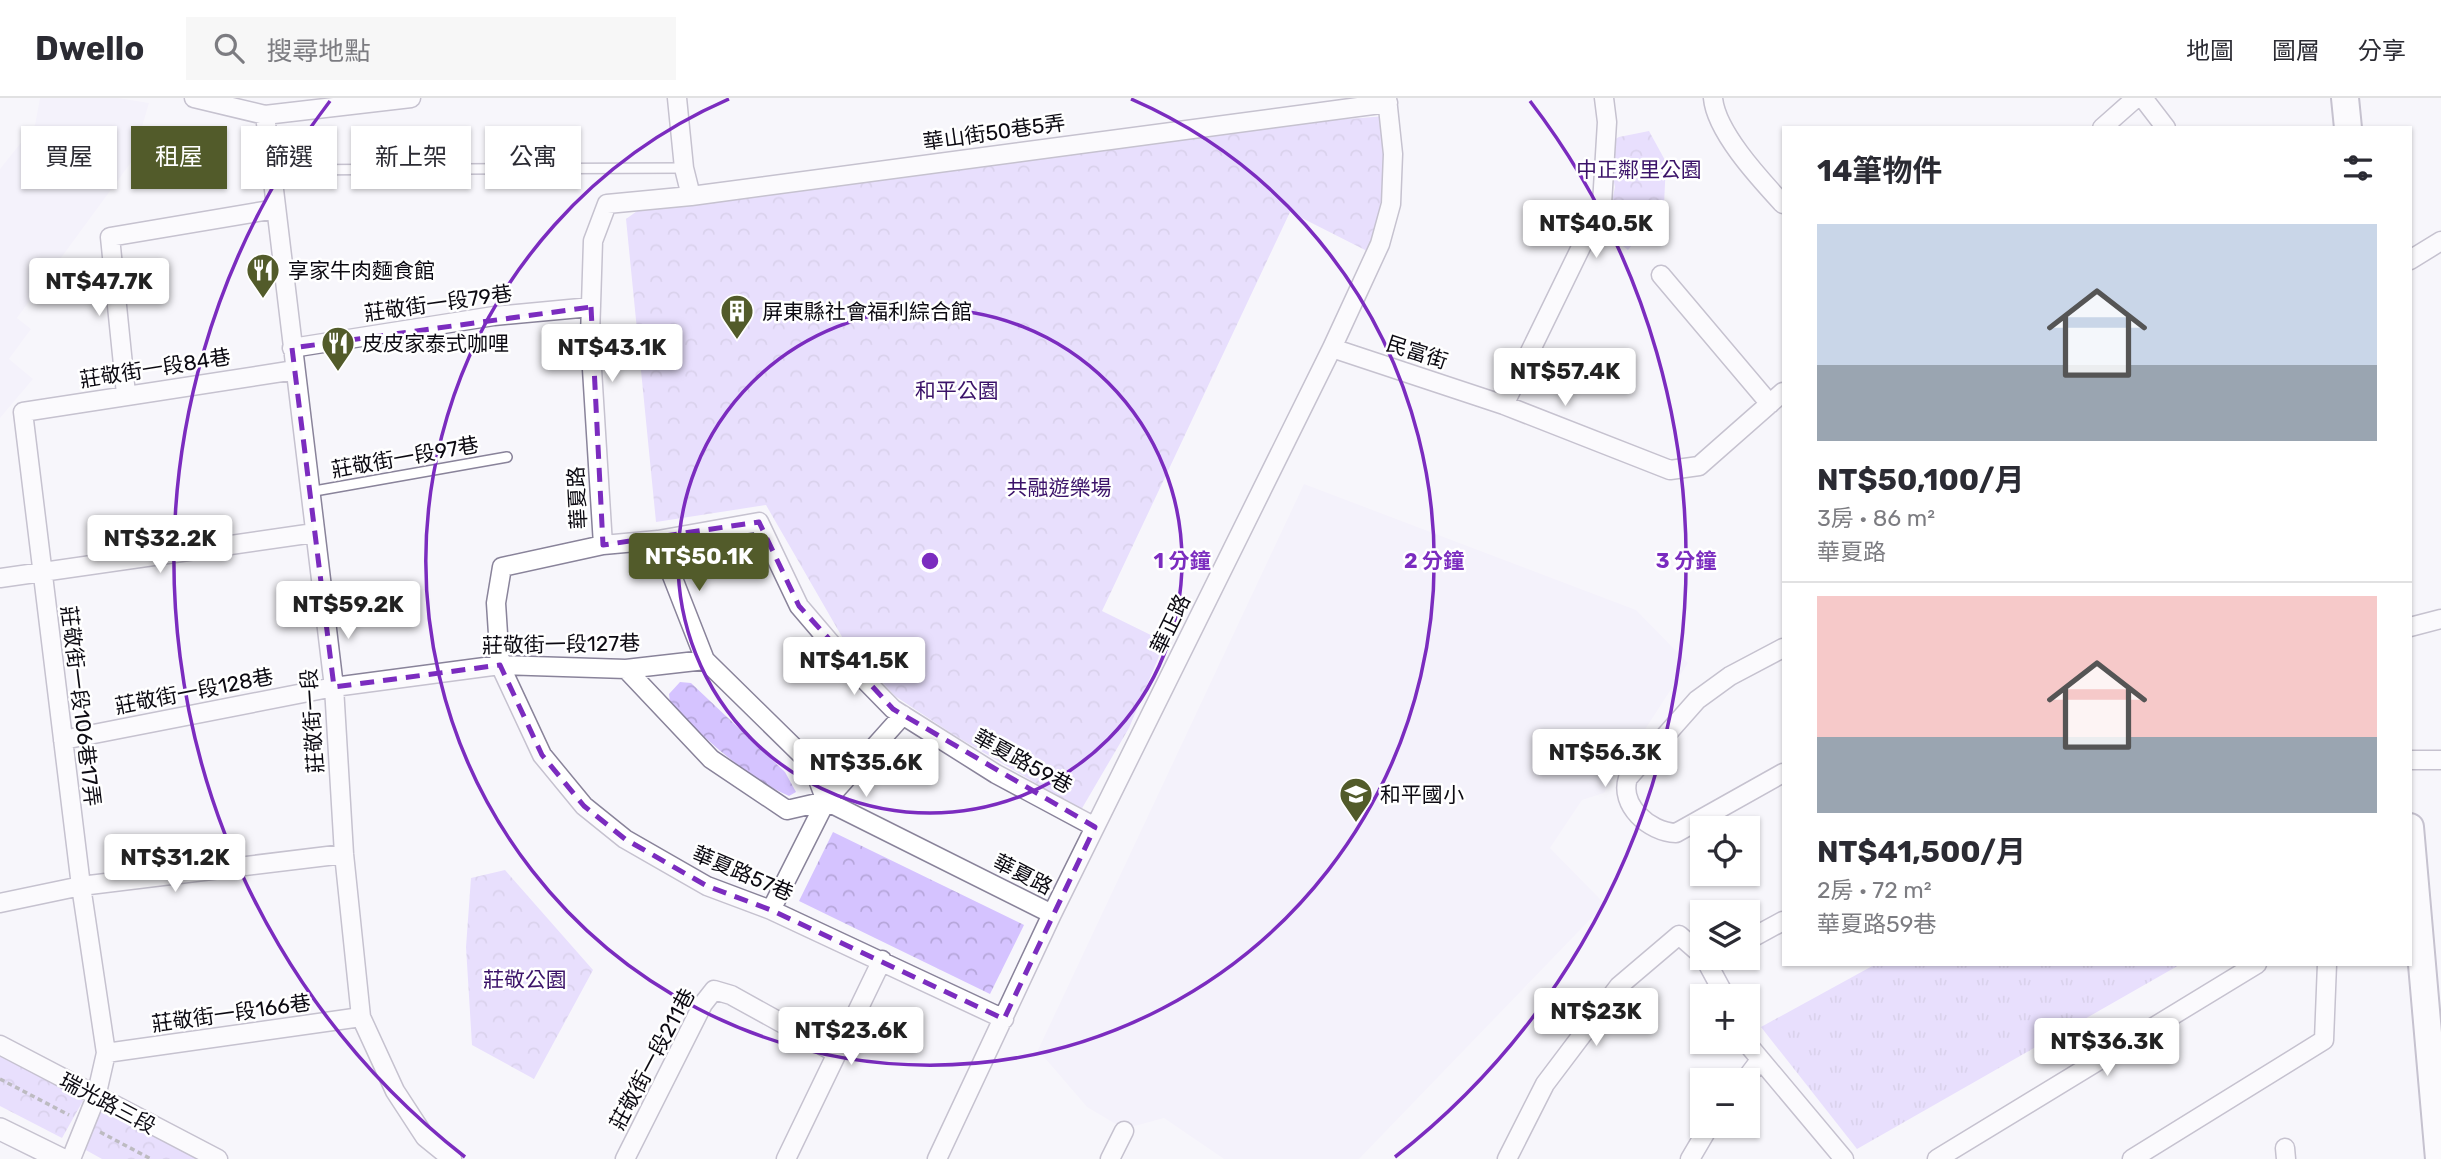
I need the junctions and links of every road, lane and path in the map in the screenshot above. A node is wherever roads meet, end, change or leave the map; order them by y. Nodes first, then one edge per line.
1 (194, 98) edge
2 (411, 98) edge
3 (677, 98) edge
4 (1604, 98) edge
5 (2136, 98) edge
6 (2143, 98) edge
7 (2345, 98) edge
8 (1387, 101) edge
9 (1714, 106) edge
10 (265, 115) junction
11 (266, 126) edge
12 (2104, 126) edge
13 (2164, 126) edge
14 (2348, 126) edge
15 (684, 168) junction
16 (337, 170) edge
17 (273, 189) edge
18 (691, 196) junction
19 (1782, 203) edge
20 (607, 204) joint
21 (276, 209) junction
22 (2441, 241) edge
23 (2412, 259) edge
24 (1661, 275) dead end
25 (591, 307) junction
26 (292, 348) junction
27 (1332, 348) junction
28 (295, 370) junction
29 (126, 394) junction
30 (1777, 398) edge
31 (1504, 405) junction
32 (23, 412) joint
33 (507, 457) dead end
34 (309, 492) junction
35 (314, 533) junction
36 (658, 540) junction
37 (603, 545) junction
38 (41, 573) junction
39 (0, 578) edge
40 (2441, 619) edge
41 (2412, 626) edge
42 (1782, 649) edge
43 (705, 660) junction
44 (500, 665) junction
45 (626, 669) junction
46 (334, 687) junction
47 (902, 715) junction
48 (63, 740) junction
49 (2412, 760) edge
50 (2441, 760) edge
51 (1782, 774) edge
52 (826, 801) junction
53 (1095, 827) junction
54 (344, 854) junction
55 (2412, 882) edge
56 (81, 886) junction
57 (0, 903) edge
58 (2413, 909) edge
59 (771, 910) junction
60 (1052, 914) junction
61 (1782, 922) edge
62 (1760, 933) edge
63 (1690, 944) edge
64 (882, 960) junction
65 (2254, 966) edge
66 (2327, 966) edge
67 (2433, 1008) edge
68 (361, 1017) junction
69 (1004, 1019) junction
70 (0, 1045) edge
71 (106, 1053) junction
72 (836, 1053) junction
73 (1755, 1054) edge
74 (1760, 1060) junction
75 (1754, 1068) edge
76 (0, 1079) edge
77 (96, 1097) junction
78 (86, 1123) junction
79 (0, 1129) edge
80 (1124, 1131) dead end
81 (1702, 1138) edge
82 (61, 1159) edge
83 (72, 1159) edge
84 (151, 1159) edge
85 (218, 1159) edge
86 (452, 1159) edge
87 (625, 1159) edge
88 (786, 1159) edge
89 (937, 1159) edge
90 (1110, 1159) edge
91 (1507, 1159) edge
92 (1690, 1159) edge
93 (1844, 1159) edge
94 (1937, 1159) edge
95 (2132, 1159) edge
96 (2439, 1159) edge

1 - 10 street
2 - 10 street
3 - 15 street
4 - 31 street
5 - 12 street
6 - 13 street
7 - 14 main road
8 - 18 street, 華山街50巷5弄
8 - 27 street, 華正路
9 - 19 street
10 - 11 street, 莊敬街一段
15 - 16 lane
15 - 18 street
17 - 21 street, 莊敬街一段
18 - 20 street, 華山街50巷5弄
20 - 25 street, 華夏路
21 - 26 street, 莊敬街一段
21 - 29 street
22 - 23 street
24 - 30 street
25 - 26 street, 莊敬街一段79巷
25 - 37 street, 華夏路
26 - 28 street, 莊敬街一段
27 - 31 street, 民富街
27 - 53 street, 華正路
28 - 29 street, 莊敬街一段84巷
28 - 34 street, 莊敬街一段
29 - 32 street, 莊敬街一段84巷
30 - 31 street, 民富街
32 - 38 street, 莊敬街一段106巷17弄
33 - 34 lane, 莊敬街一段97巷
34 - 35 street, 莊敬街一段
35 - 38 street
35 - 46 street, 莊敬街一段
36 - 37 street, 華夏路
36 - 43 street
36 - 47 street, 華夏路59巷
37 - 44 street
38 - 39 street
38 - 48 street, 莊敬街一段106巷17弄
40 - 41 street
42 - 51 street
43 - 45 street, 莊敬街一段127巷
43 - 52 street
44 - 45 street, 莊敬街一段127巷
44 - 46 street, 莊敬街一段127巷
44 - 59 street, 華夏路57巷
45 - 52 street
46 - 48 street, 莊敬街一段128巷
46 - 54 street, 莊敬街一段
47 - 52 street
47 - 53 street, 華夏路59巷
48 - 56 street, 莊敬街一段106巷17弄
49 - 50 street
52 - 59 street
52 - 60 street, 華夏路
53 - 60 street, 華正路
54 - 56 street
54 - 68 street, 莊敬街一段
55 - 58 main road
56 - 57 street
56 - 71 street, 莊敬街一段106巷17弄
58 - 67 main road
59 - 64 street, 華夏路57巷
60 - 69 street, 華正路
61 - 62 street
63 - 91 street
64 - 69 street, 華夏路57巷
64 - 72 street
65 - 94 street
66 - 95 street
67 - 96 main road
68 - 71 street, 莊敬街一段166巷
68 - 86 street, 莊敬街一段
69 - 89 street, 華正路
70 - 77 street, 瑞光路三段
71 - 77 street
72 - 87 street, 莊敬街一段211巷
72 - 88 street
73 - 74 street
74 - 75 street
74 - 93 street
76 - 78 path
77 - 78 street
77 - 85 street, 瑞光路三段
78 - 83 street
78 - 84 path
79 - 82 street
80 - 90 street
81 - 92 street

